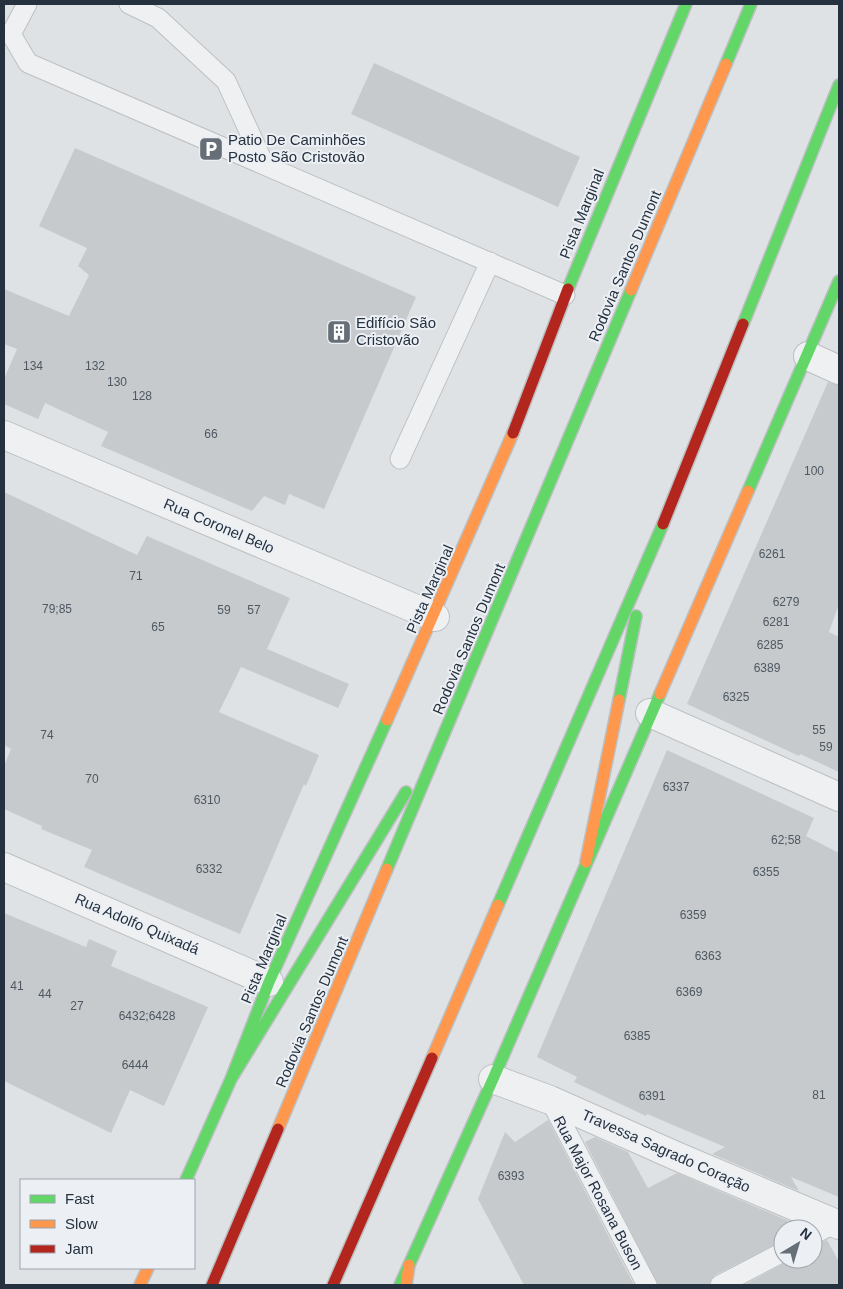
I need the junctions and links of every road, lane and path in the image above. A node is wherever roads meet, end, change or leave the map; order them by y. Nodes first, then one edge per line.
1 (27, 4) edge
2 (129, 4) edge
3 (686, 4) edge
4 (751, 4) edge
5 (839, 84) edge
6 (264, 164) junction
7 (490, 262) junction
8 (839, 281) edge
9 (565, 295) junction
10 (808, 356) junction
11 (839, 370) edge
12 (4, 436) edge
13 (400, 459) dead end
14 (648, 561) junction
15 (435, 616) junction
16 (650, 713) junction
17 (454, 714) junction
18 (839, 797) edge
19 (586, 862) junction
20 (4, 867) edge
21 (270, 982) junction
22 (231, 1079) junction
23 (493, 1079) junction
24 (550, 1100) junction
25 (186, 1179) edge
26 (832, 1229) edge
27 (773, 1260) edge
28 (409, 1265) junction
29 (148, 1269) edge
30 (750, 1279) edge
31 (140, 1285) edge
32 (212, 1285) edge
33 (333, 1285) edge
34 (400, 1285) edge
35 (406, 1285) edge
36 (647, 1285) edge
37 (720, 1285) edge

1 - 6 lane
2 - 6 lane
3 - 9 main road, Pista Marginal
4 - 17 main road, Rodovia Santos Dumont
5 - 14 main road
6 - 7 lane
7 - 9 lane
7 - 13 lane
8 - 10 main road
9 - 15 main road, Pista Marginal
10 - 11 street
10 - 16 main road
12 - 15 street, Rua Coronel Belo
14 - 19 main road
14 - 33 main road
15 - 21 main road, Pista Marginal
16 - 18 street
16 - 19 main road
17 - 22 main road
17 - 32 main road, Rodovia Santos Dumont
19 - 23 main road
20 - 21 street, Rua Adolfo Quixadá
21 - 22 main road, Pista Marginal
22 - 25 main road, Pista Marginal
23 - 24 street, Travessa Sagrado Coração
23 - 28 main road
24 - 26 street, Travessa Sagrado Coração
24 - 36 lane, Rua Major Rosana Buson
27 - 30 lane
28 - 34 main road
28 - 35 main road
29 - 31 main road
30 - 37 lane

